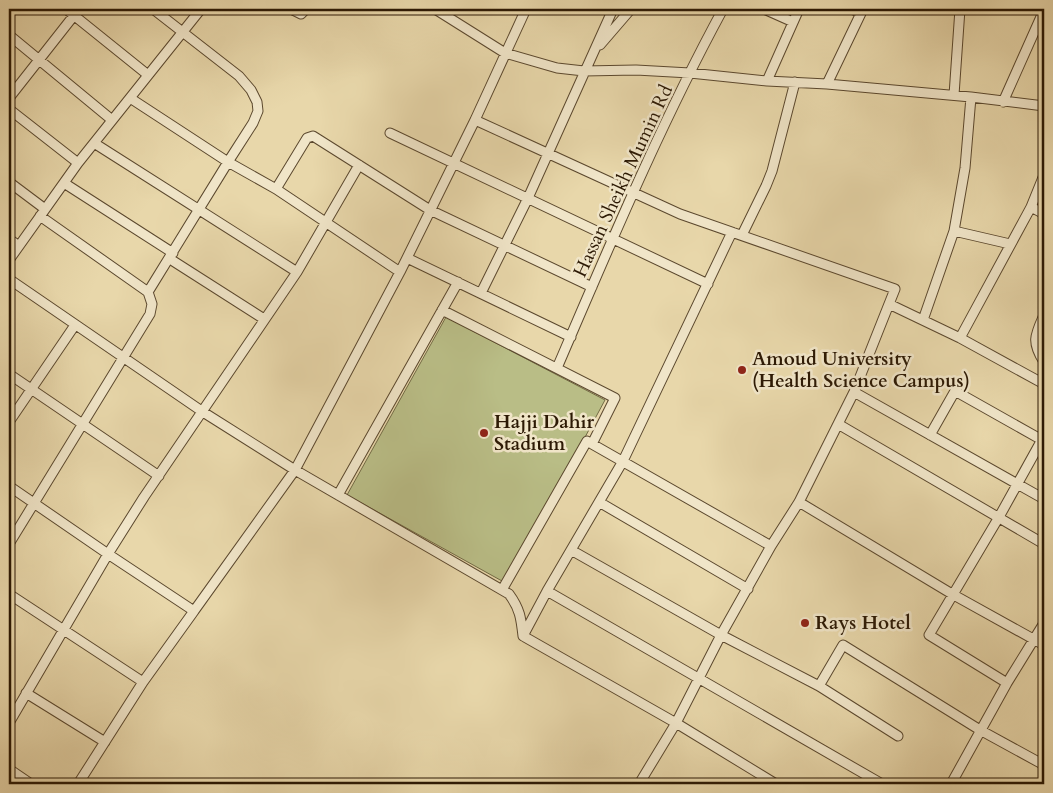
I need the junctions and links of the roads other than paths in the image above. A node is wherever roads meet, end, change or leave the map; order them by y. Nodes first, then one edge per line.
1 (66, 9) edge
2 (153, 9) edge
3 (201, 9) edge
4 (292, 9) edge
5 (306, 9) edge
6 (435, 9) edge
7 (526, 9) edge
8 (613, 9) edge
9 (631, 9) edge
10 (723, 9) edge
11 (764, 9) edge
12 (799, 9) edge
13 (851, 9) edge
14 (960, 9) edge
15 (1044, 10) edge
16 (862, 11) edge
17 (76, 12) edge
18 (449, 13) edge
19 (793, 22) junction
20 (183, 32) junction
21 (9, 35) edge
22 (593, 52) junction
23 (505, 53) junction
24 (38, 60) junction
25 (584, 71) junction
26 (690, 73) junction
27 (148, 75) junction
28 (767, 81) junction
29 (795, 82) junction
30 (827, 84) junction
31 (954, 96) junction
32 (971, 97) junction
33 (9, 98) edge
34 (130, 98) junction
35 (1002, 102) junction
36 (1044, 106) edge
37 (9, 109) edge
38 (112, 120) junction
39 (475, 120) junction
40 (390, 133) dead end
41 (94, 143) junction
42 (547, 153) junction
43 (228, 162) junction
44 (78, 163) junction
45 (453, 164) junction
46 (359, 165) junction
47 (1044, 175) edge
48 (64, 183) junction
49 (10, 185) edge
50 (276, 189) junction
51 (633, 194) junction
52 (528, 198) junction
53 (1031, 207) junction
54 (199, 210) junction
55 (430, 210) junction
56 (42, 213) junction
57 (1044, 214) edge
58 (326, 222) junction
59 (954, 231) junction
60 (732, 232) junction
61 (742, 235) junction
62 (613, 238) junction
63 (9, 239) edge
64 (1010, 244) junction
65 (19, 246) junction
66 (505, 246) junction
67 (171, 256) junction
68 (407, 258) junction
69 (9, 260) edge
70 (297, 272) junction
71 (400, 272) junction
72 (9, 279) edge
73 (458, 282) junction
74 (708, 284) junction
75 (592, 287) junction
76 (148, 292) junction
77 (480, 293) junction
78 (889, 304) junction
79 (442, 310) junction
80 (1044, 315) edge
81 (264, 319) junction
82 (923, 320) junction
83 (74, 325) junction
84 (571, 337) junction
85 (960, 338) junction
86 (123, 357) junction
87 (1044, 362) edge
88 (557, 368) junction
89 (9, 374) edge
90 (1044, 384) edge
91 (31, 390) junction
92 (854, 392) junction
93 (202, 412) junction
94 (9, 422) edge
95 (838, 424) junction
96 (82, 425) junction
97 (930, 435) junction
98 (1043, 438) edge
99 (592, 444) junction
100 (623, 461) junction
101 (295, 470) junction
102 (159, 476) junction
103 (1017, 484) junction
104 (9, 486) edge
105 (338, 495) junction
106 (1044, 499) edge
107 (599, 502) junction
108 (799, 502) junction
109 (33, 504) junction
110 (999, 517) junction
111 (9, 544) edge
112 (1044, 544) edge
113 (772, 546) junction
114 (571, 550) junction
115 (108, 554) junction
116 (748, 589) junction
117 (502, 590) junction
118 (547, 591) junction
119 (9, 594) edge
120 (952, 594) junction
121 (194, 611) junction
122 (1044, 623) edge
123 (64, 628) junction
124 (721, 635) junction
125 (523, 636) junction
126 (1034, 639) junction
127 (1044, 645) edge
128 (699, 678) junction
129 (143, 682) junction
130 (1007, 682) junction
131 (819, 686) junction
132 (26, 693) junction
133 (9, 723) edge
134 (676, 723) junction
135 (980, 730) junction
136 (898, 736) dead end
137 (105, 742) junction
138 (1044, 764) edge
139 (9, 769) edge
140 (31, 784) edge
141 (78, 784) edge
142 (639, 784) edge
143 (776, 784) edge
144 (882, 784) edge
145 (951, 784) edge

1 - 17 street
2 - 20 street
3 - 20 street
4 - 5 street
6 - 18 street
7 - 23 street
8 - 22 street
9 - 22 street
10 - 26 street, Hassan Sheikh Mumin Rd
11 - 19 street
12 - 19 street
13 - 16 street
14 - 31 street
15 - 35 street
16 - 30 street
17 - 24 street
17 - 27 street
18 - 23 street
19 - 28 street
20 - 27 street
20 - 43 street
21 - 24 street
22 - 25 street
23 - 25 street
23 - 39 street
24 - 33 street
24 - 38 street
25 - 26 street
25 - 42 street
26 - 28 street
26 - 51 street, Hassan Sheikh Mumin Rd
27 - 34 street
28 - 29 street
29 - 30 street
29 - 61 street
30 - 31 street
31 - 32 street
32 - 35 street
32 - 59 street
34 - 38 street
34 - 43 street
35 - 36 street
37 - 44 street
38 - 41 street
39 - 42 street
39 - 45 street
40 - 45 street
41 - 44 street
41 - 54 street
42 - 51 street
42 - 52 street
43 - 50 street
43 - 54 street
44 - 48 street
45 - 52 street
45 - 55 street
46 - 50 street
46 - 55 street
46 - 58 street
47 - 53 street
48 - 56 street
48 - 67 street
49 - 56 street
50 - 58 street
51 - 60 street
51 - 62 street, Hassan Sheikh Mumin Rd
52 - 62 street
52 - 66 street
53 - 57 street
53 - 64 street
54 - 67 street
54 - 70 street
55 - 66 street
55 - 68 street
56 - 65 street
56 - 76 street
58 - 70 street
58 - 71 street
59 - 64 street
59 - 82 street
60 - 61 street
60 - 74 street
61 - 78 street
62 - 74 street
62 - 75 street, Hassan Sheikh Mumin Rd
63 - 65 street
64 - 85 street
65 - 69 street
66 - 75 street
66 - 77 street
67 - 76 street
67 - 81 street
68 - 71 street
68 - 73 street
70 - 81 street
71 - 101 street
72 - 83 street
73 - 77 street
73 - 79 street
74 - 100 street
75 - 84 street, Hassan Sheikh Mumin Rd
76 - 86 street
77 - 84 street
78 - 82 street
78 - 92 street
79 - 88 street
79 - 105 street
80 - 87 street
81 - 93 street
82 - 85 street
83 - 86 street
83 - 91 street
84 - 88 street, Hassan Sheikh Mumin Rd
85 - 90 street
86 - 93 street
86 - 96 street
88 - 99 street
89 - 91 street
91 - 94 street
91 - 96 street
92 - 95 street
92 - 97 street
93 - 101 street
93 - 102 street
95 - 108 street
95 - 110 street
96 - 102 street
96 - 109 street
97 - 98 street
97 - 103 street
98 - 103 street
99 - 100 street
99 - 117 street
100 - 107 street
100 - 113 street
101 - 105 street
101 - 121 street
102 - 115 street
103 - 106 street
103 - 110 street
104 - 109 street
105 - 117 street
107 - 114 street
107 - 116 street
108 - 113 street
108 - 120 street
109 - 111 street
109 - 115 street
110 - 112 street
110 - 120 street
113 - 116 street
114 - 118 street
114 - 124 street
115 - 121 street
115 - 123 street
116 - 124 street
117 - 125 street
118 - 125 street
118 - 128 street
119 - 123 street
120 - 126 street
120 - 130 street
121 - 129 street
122 - 126 street
123 - 129 street
123 - 132 street
124 - 128 street
124 - 131 street
125 - 134 street
126 - 127 street
126 - 130 street
128 - 134 street
128 - 144 street
129 - 137 street
130 - 135 street
131 - 135 street
131 - 136 street
132 - 133 street
132 - 137 street
134 - 142 street
134 - 143 street
135 - 138 street
135 - 145 street
137 - 141 street
139 - 140 street

